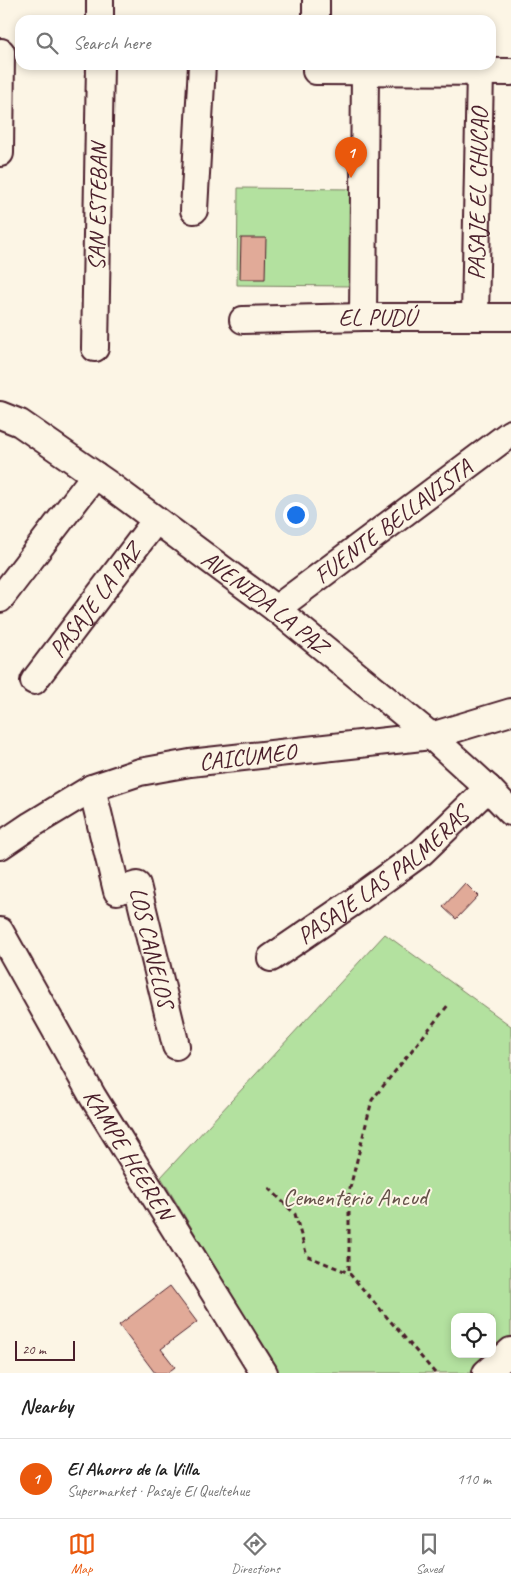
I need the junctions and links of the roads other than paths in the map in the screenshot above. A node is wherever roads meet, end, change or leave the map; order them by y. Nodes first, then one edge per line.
1 (100, 0) edge
2 (316, 0) edge
3 (100, 15) edge
4 (316, 15) edge
5 (0, 52) edge
6 (15, 52) edge
7 (100, 70) edge
8 (202, 70) edge
9 (349, 70) edge
10 (365, 71) junction
11 (480, 72) junction
12 (511, 72) edge
13 (0, 153) edge
14 (194, 210) dead end
15 (475, 316) junction
16 (364, 317) junction
17 (511, 317) edge
18 (243, 320) dead end
19 (95, 348) dead end
20 (0, 415) edge
21 (511, 433) edge
22 (95, 475) junction
23 (156, 520) junction
24 (0, 599) edge
25 (276, 609) junction
26 (34, 681) dead end
27 (511, 712) edge
28 (431, 736) junction
29 (92, 788) junction
30 (488, 788) junction
31 (511, 812) edge
32 (0, 846) edge
33 (0, 931) edge
34 (271, 958) dead end
35 (176, 1046) dead end
36 (511, 1351) edge
37 (264, 1373) edge
38 (486, 1373) edge

1 - 3 street
2 - 4 street
5 - 6 street
5 - 13 street
7 - 19 street, SAN ESTEBAN
8 - 14 street
9 - 10 street
10 - 11 street
10 - 16 street
11 - 12 street
11 - 15 street, PASAJE EL CHUCAO
15 - 16 street, EL PUDÚ
15 - 17 street, EL PUDÚ
16 - 18 street, EL PUDÚ
20 - 22 street, AVENIDA LA PAZ
21 - 25 street, FUENTE BELLAVISTA
22 - 23 street, AVENIDA LA PAZ
22 - 24 street
23 - 25 street, AVENIDA LA PAZ
23 - 26 street, PASAJE LA PAZ
25 - 28 street, AVENIDA LA PAZ
27 - 28 street, CAICUMEO
28 - 29 street, CAICUMEO
28 - 30 street, AVENIDA LA PAZ
29 - 32 street, CAICUMEO
29 - 35 street, LOS CANELOS
30 - 31 street, AVENIDA LA PAZ
30 - 34 street, PASAJE LAS PALMERAS
33 - 37 street, KAMPE HEEREN
36 - 38 street

